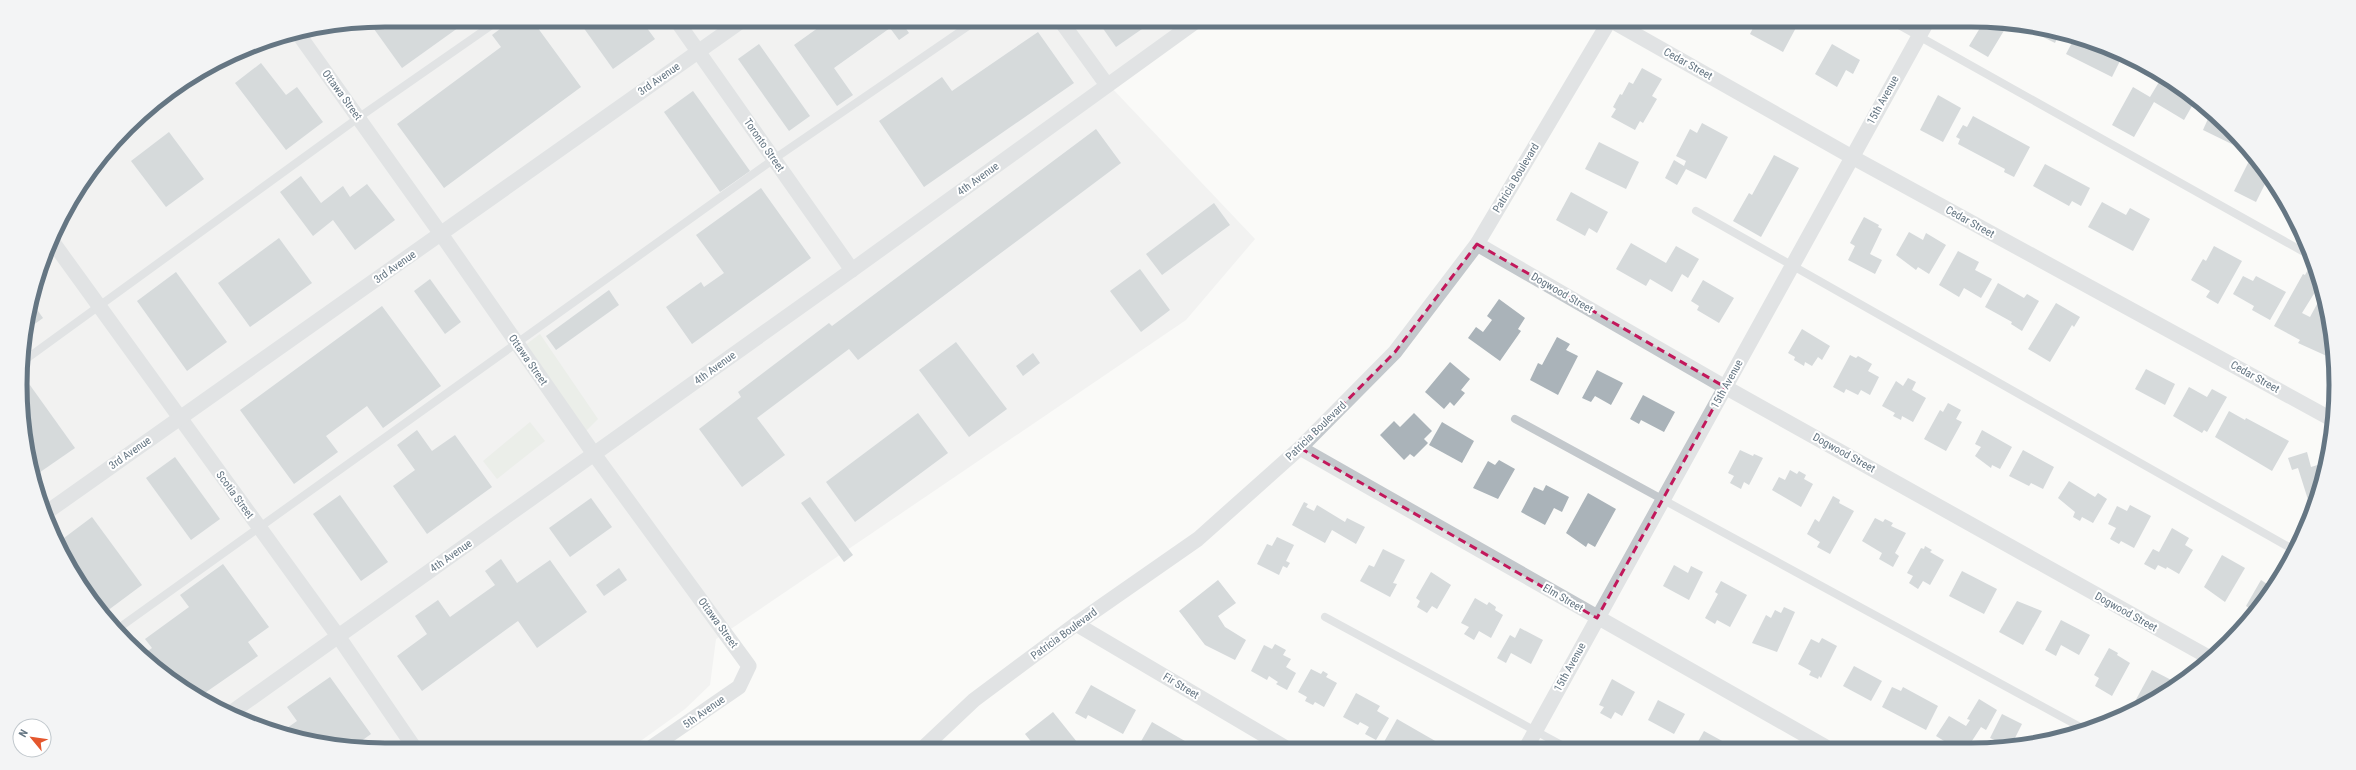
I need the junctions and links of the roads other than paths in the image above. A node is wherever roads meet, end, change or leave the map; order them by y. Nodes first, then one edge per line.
1 (489, 27) edge
2 (681, 27) edge
3 (732, 27) edge
4 (967, 27) edge
5 (1065, 27) edge
6 (1188, 27) edge
7 (1606, 27) edge
8 (1622, 27) edge
9 (1903, 27) edge
10 (1924, 27) edge
11 (1919, 36) junction
12 (301, 37) edge
13 (698, 52) junction
14 (1107, 85) junction
15 (358, 118) junction
16 (1852, 157) junction
17 (774, 158) junction
18 (1696, 211) dead end
19 (441, 234) junction
20 (1477, 244) junction
21 (55, 245) edge
22 (2303, 251) edge
23 (1792, 264) junction
24 (852, 270) junction
25 (99, 306) junction
26 (516, 342) junction
27 (28, 357) edge
28 (1725, 387) junction
29 (2327, 417) edge
30 (180, 418) junction
31 (1515, 419) dead end
32 (1300, 448) junction
33 (594, 454) junction
34 (1662, 500) junction
35 (50, 510) edge
36 (259, 527) junction
37 (2290, 548) edge
38 (1325, 617) dead end
39 (1597, 618) junction
40 (1076, 624) junction
41 (121, 626) edge
42 (338, 636) junction
43 (2205, 655) edge
44 (739, 687) joint
45 (235, 710) edge
46 (2079, 726) edge
47 (1535, 731) junction
48 (408, 743) edge
49 (659, 743) edge
50 (928, 743) edge
51 (1278, 743) edge
52 (1529, 743) edge
53 (1558, 743) edge
54 (1819, 743) edge

1 - 15 lane
2 - 13 street, Toronto Street
3 - 13 street, 3rd Avenue
4 - 17 lane
5 - 14 street
6 - 14 street, 4th Avenue
7 - 20 street, Patricia Boulevard
8 - 16 street, Cedar Street
9 - 11 lane
10 - 11 street, 15th Avenue
11 - 16 street, 15th Avenue
11 - 22 lane
12 - 15 street, Ottawa Street
13 - 17 street, Toronto Street
13 - 19 street, 3rd Avenue
14 - 24 street, 4th Avenue
15 - 19 street, Ottawa Street
15 - 25 lane
16 - 23 street, 15th Avenue
16 - 29 street, Cedar Street
17 - 24 street, Toronto Street
17 - 26 lane
18 - 23 lane
19 - 26 street, Ottawa Street
19 - 30 street, 3rd Avenue
20 - 28 street, Dogwood Street
20 - 32 street, Patricia Boulevard
21 - 25 street, Scotia Street
23 - 28 street, 15th Avenue
23 - 37 lane
24 - 33 street, 4th Avenue
25 - 27 lane
25 - 30 street, Scotia Street
26 - 33 street, Ottawa Street
26 - 36 lane
28 - 34 street, 15th Avenue
28 - 43 street, Dogwood Street
30 - 35 street, 3rd Avenue
30 - 36 street, Scotia Street
31 - 34 lane
32 - 39 street, Elm Street
32 - 40 street, Patricia Boulevard
33 - 42 street, 4th Avenue
33 - 44 street, Ottawa Street
34 - 39 street, 15th Avenue
34 - 46 lane
36 - 41 lane
36 - 42 street, Scotia Street
38 - 47 lane
39 - 47 street, 15th Avenue
39 - 54 street, Elm Street
40 - 50 street, Patricia Boulevard
40 - 51 street, Fir Street
42 - 45 street, 4th Avenue
42 - 48 street, Scotia Street
44 - 49 street, 5th Avenue
47 - 52 street, 15th Avenue
47 - 53 lane

